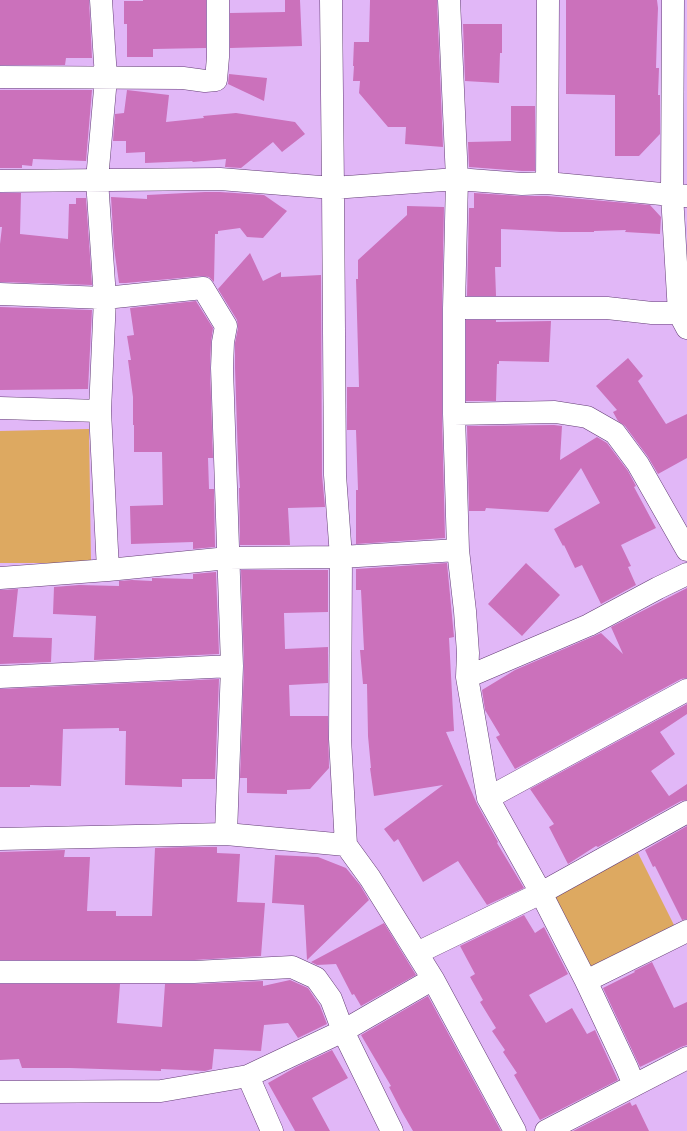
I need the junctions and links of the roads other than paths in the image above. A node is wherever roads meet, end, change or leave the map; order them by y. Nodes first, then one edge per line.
1 (101, 0) edge
2 (218, 0) edge
3 (331, 0) edge
4 (449, 0) edge
5 (548, 0) edge
6 (673, 0) edge
7 (0, 77) edge
8 (106, 78) junction
9 (457, 179) junction
10 (0, 180) edge
11 (96, 180) junction
12 (547, 183) junction
13 (334, 188) junction
14 (679, 196) edge
15 (0, 294) edge
16 (105, 298) junction
17 (454, 308) junction
18 (683, 321) edge
19 (0, 408) edge
20 (100, 411) junction
21 (454, 414) junction
22 (458, 550) junction
23 (687, 550) edge
24 (341, 557) junction
25 (228, 558) junction
26 (108, 570) junction
27 (687, 574) edge
28 (0, 578) edge
29 (232, 666) junction
30 (0, 677) edge
31 (467, 677) junction
32 (687, 690) edge
33 (488, 798) junction
34 (687, 812) edge
35 (226, 834) junction
36 (0, 839) edge
37 (346, 845) junction
38 (541, 893) junction
39 (687, 931) edge
40 (417, 953) junction
41 (0, 972) edge
42 (433, 979) junction
43 (586, 981) junction
44 (343, 1031) junction
45 (687, 1058) edge
46 (248, 1076) junction
47 (634, 1085) junction
48 (0, 1092) edge
49 (272, 1131) edge
50 (392, 1131) edge
51 (515, 1131) edge
52 (546, 1131) edge

1 - 8 street
2 - 8 street
3 - 13 street
4 - 9 street
5 - 12 street
6 - 14 street
7 - 8 street
8 - 11 street
9 - 12 street
9 - 13 street
9 - 17 street
10 - 11 street
11 - 13 street
11 - 16 street
12 - 14 street
13 - 24 street
14 - 18 street
15 - 16 street
16 - 20 street
16 - 25 street
17 - 18 street
17 - 21 street
19 - 20 street
20 - 26 street
21 - 22 street
21 - 23 street
22 - 24 street
22 - 31 street
24 - 25 street
24 - 37 street
25 - 26 street
25 - 29 street
26 - 28 street
27 - 31 street
29 - 30 street
29 - 35 street
31 - 33 street
32 - 33 street
33 - 38 street
34 - 38 street
35 - 36 street
35 - 37 street
37 - 40 street
38 - 40 street
38 - 43 street
39 - 43 street
40 - 42 street
41 - 44 street
42 - 44 street
42 - 51 street
43 - 47 street
44 - 46 street
44 - 50 street
45 - 47 street
46 - 48 street
46 - 49 street
47 - 52 street

